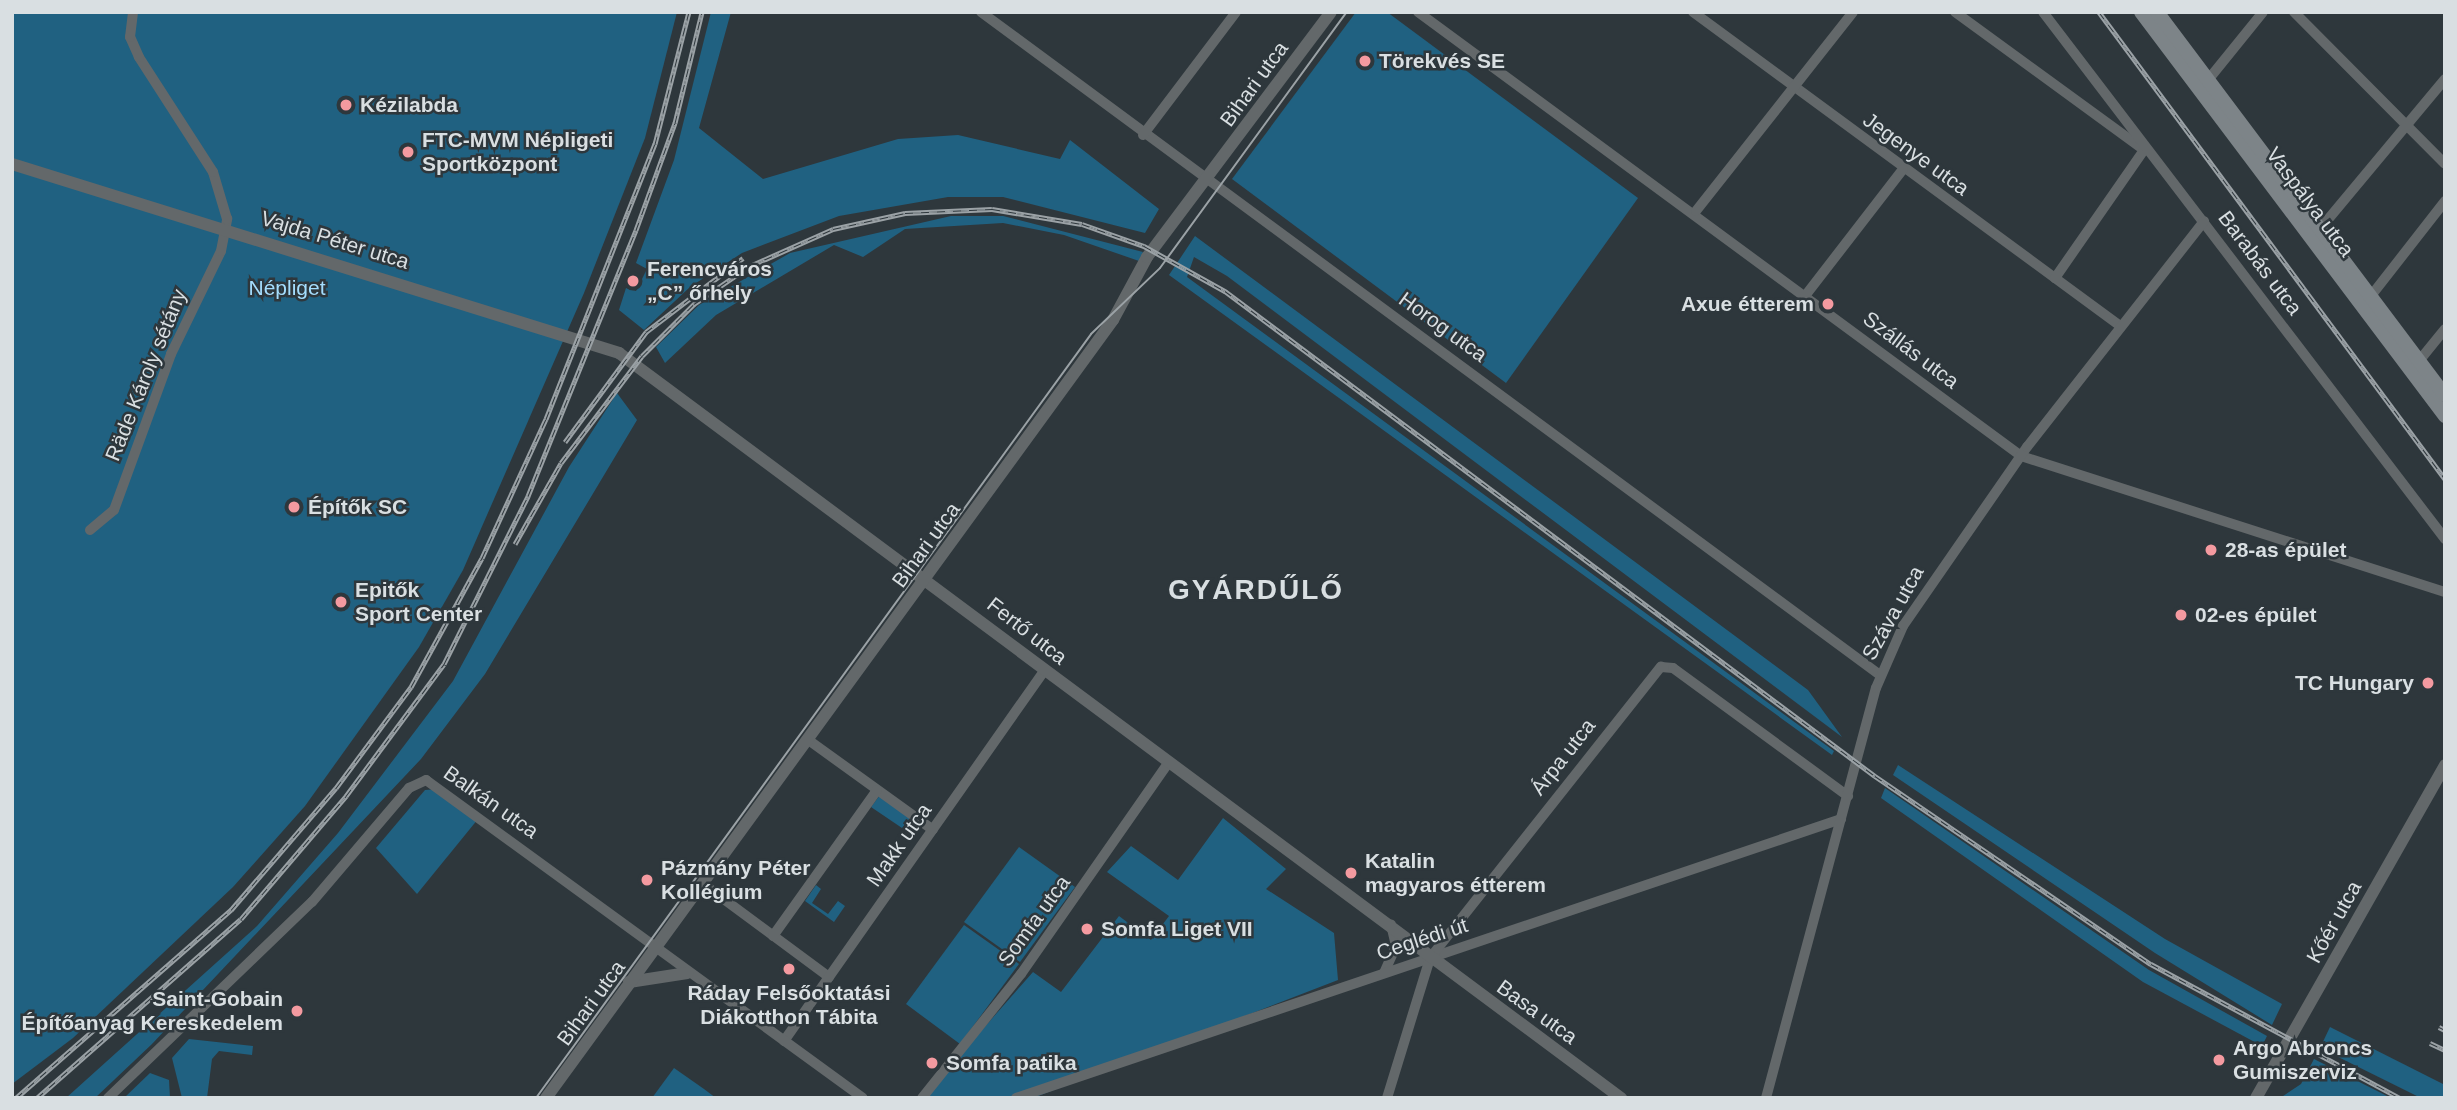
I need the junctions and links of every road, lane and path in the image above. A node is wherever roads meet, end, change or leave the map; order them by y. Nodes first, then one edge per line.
1 (133, 12) edge
2 (981, 12) edge
3 (1236, 12) edge
4 (1331, 12) edge
5 (1418, 12) edge
6 (1693, 12) edge
7 (1853, 12) edge
8 (1955, 12) edge
9 (2043, 12) edge
10 (2141, 12) edge
11 (2157, 12) edge
12 (2263, 12) edge
13 (2294, 12) edge
14 (2445, 79) edge
15 (2203, 84) junction
16 (1794, 88) junction
17 (2109, 101) junction
18 (2097, 117) junction
19 (2407, 128) junction
20 (1143, 135) junction
21 (2144, 150) junction
22 (12, 164) edge
23 (2445, 164) edge
24 (1903, 169) junction
25 (1208, 178) junction
26 (2445, 201) edge
27 (1696, 211) junction
28 (2204, 221) junction
29 (225, 227) junction
30 (2315, 233) junction
31 (2055, 278) junction
32 (1805, 296) junction
33 (2366, 301) junction
34 (2119, 325) junction
35 (2445, 329) edge
36 (2415, 366) junction
37 (640, 368) joint
38 (2445, 395) edge
39 (2445, 416) edge
40 (2021, 456) junction
41 (90, 530) dead end
42 (2445, 539) edge
43 (925, 579) junction
44 (2445, 592) edge
45 (1045, 670) junction
46 (1880, 675) junction
47 (807, 739) junction
48 (1169, 762) junction
49 (2445, 765) edge
50 (877, 790) junction
51 (1848, 796) junction
52 (1841, 818) junction
53 (933, 830) junction
54 (702, 883) junction
55 (1391, 925) junction
56 (773, 936) junction
57 (656, 947) junction
58 (1430, 958) junction
59 (687, 973) junction
60 (1384, 973) junction
61 (829, 976) junction
62 (629, 983) junction
63 (784, 1041) junction
64 (108, 1098) edge
65 (546, 1098) edge
66 (863, 1098) edge
67 (922, 1098) edge
68 (1016, 1098) edge
69 (1387, 1098) edge
70 (1621, 1098) edge
71 (1766, 1098) edge
72 (2256, 1098) edge

1 - 29 street
2 - 20 street, Horog utca
3 - 20 street
4 - 25 street, Bihari utca
5 - 27 street, Szállás utca
6 - 16 street, Jegenye utca
7 - 16 street
8 - 18 street
9 - 17 street, Barabás utca
10 - 15 main road, Vaspálya utca
11 - 15 main road, Vaspálya utca
12 - 15 street
13 - 19 street
14 - 19 street
15 - 30 main road, Vaspálya utca
16 - 24 street, Jegenye utca
16 - 27 street
17 - 18 street
17 - 21 street, Barabás utca
18 - 21 street
19 - 23 street
19 - 30 street
20 - 25 street, Horog utca
21 - 28 street, Barabás utca
21 - 31 street
22 - 29 street, Vajda Péter utca
24 - 31 street, Jegenye utca
24 - 32 street
25 - 43 street, Bihari utca
25 - 46 street, Horog utca
26 - 33 street
27 - 32 street, Szállás utca
28 - 34 street, Száva utca
28 - 42 street, Barabás utca
29 - 37 street, Vajda Péter utca
29 - 41 street, Räde Károly sétány
30 - 33 main road, Vaspálya utca
31 - 34 street, Jegenye utca
32 - 40 street, Szállás utca
33 - 36 main road, Vaspálya utca
34 - 40 street, Száva utca
35 - 36 street
36 - 38 main road, Vaspálya utca
36 - 39 main road, Vaspálya utca
37 - 43 street, Fertő utca
40 - 44 street, Szállás utca
40 - 46 street, Száva utca
43 - 45 street, Fertő utca
43 - 47 street, Bihari utca
45 - 48 street, Fertő utca
45 - 53 street, Makk utca
46 - 51 street, Száva utca
47 - 50 street
47 - 54 street, Bihari utca
48 - 55 street, Fertő utca
48 - 67 street, Somfa utca
49 - 72 street, Kőér utca
50 - 53 street
50 - 56 street
51 - 52 street, Száva utca
51 - 58 street, Árpa utca
52 - 58 street, Ceglédi út
52 - 71 street, Száva utca
53 - 61 street, Makk utca
54 - 56 street
54 - 57 street, Bihari utca
55 - 58 street, Basa utca
55 - 60 street
56 - 61 street
57 - 59 street, Balkán utca
57 - 62 street, Bihari utca
57 - 64 street, Balkán utca
58 - 60 street, Ceglédi út
58 - 69 street
58 - 70 street, Basa utca
59 - 62 street
59 - 63 street, Balkán utca
60 - 68 street, Ceglédi út
61 - 63 street, Makk utca
62 - 65 street, Bihari utca
63 - 66 street, Balkán utca

